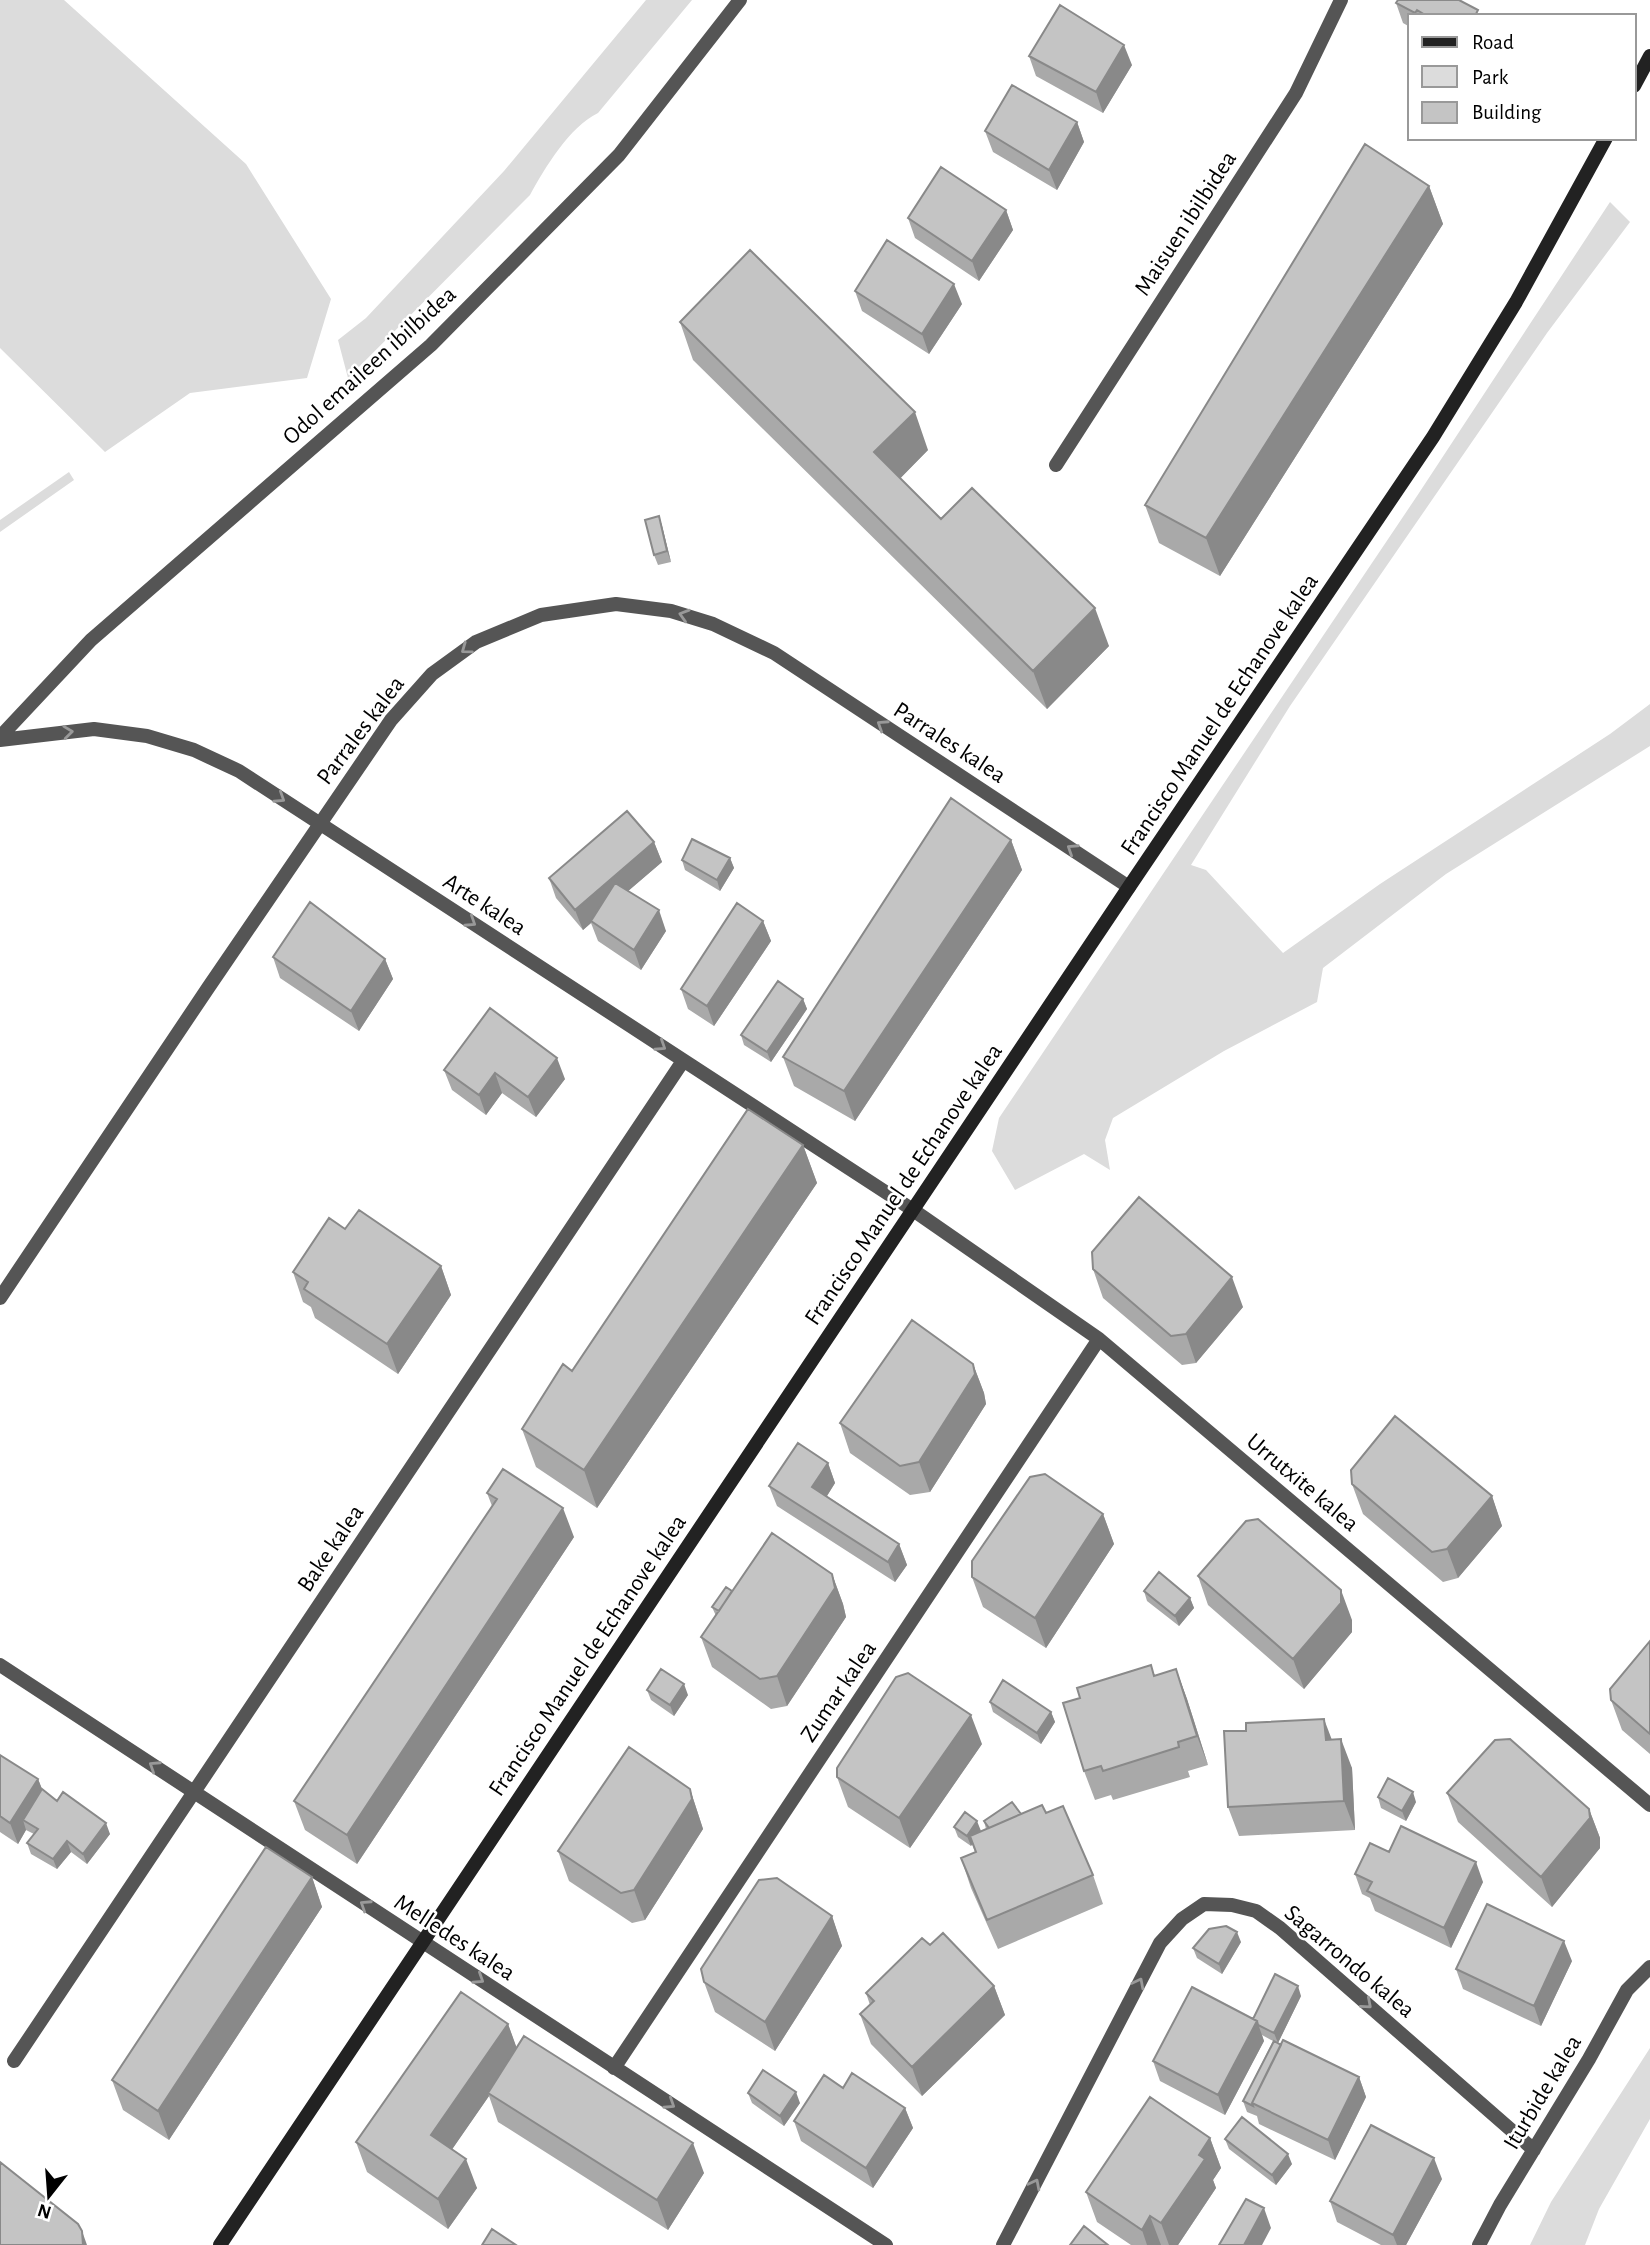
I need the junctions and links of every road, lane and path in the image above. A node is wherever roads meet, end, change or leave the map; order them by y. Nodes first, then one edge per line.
1 (740, 0) edge
2 (1341, 0) edge
3 (1650, 56) edge
4 (1636, 82) edge
5 (1605, 140) edge
6 (1056, 465) dead end
7 (0, 738) edge
8 (320, 824) junction
9 (1129, 887) junction
10 (683, 1060) junction
11 (913, 1210) junction
12 (0, 1298) edge
13 (1099, 1339) junction
14 (0, 1665) edge
15 (194, 1793) junction
16 (1650, 1805) edge
17 (422, 1942) junction
18 (1650, 1967) edge
19 (14, 2061) dead end
20 (614, 2068) junction
21 (1534, 2150) junction
22 (220, 2245) edge
23 (886, 2245) edge
24 (1003, 2245) edge
25 (1479, 2245) edge

1 - 7 street, Odol emaileen ibilbidea
2 - 6 street, Maisuen ibilbidea
3 - 4 street
5 - 9 street, Francisco Manuel de Echanove kalea
7 -> 8 street, Arte kalea
9 -> 8 street, Parrales kalea
8 -> 10 street, Arte kalea
8 - 12 street, Parrales kalea
9 - 11 street, Francisco Manuel de Echanove kalea
10 - 11 street, Arte kalea
10 - 15 street, Bake kalea
11 - 13 street, Urrutxite kalea
11 - 17 street, Francisco Manuel de Echanove kalea
13 - 16 street, Urrutxite kalea
13 - 20 street, Zumar kalea
15 -> 14 street, Melledes kalea
17 -> 15 street, Melledes kalea
15 - 19 street, Bake kalea
17 -> 20 street, Melledes kalea
17 - 22 street, Francisco Manuel de Echanove kalea
18 - 21 street, Iturbide kalea
20 -> 23 street, Melledes kalea
24 -> 21 street, Sagarrondo kalea
21 - 25 street, Iturbide kalea

